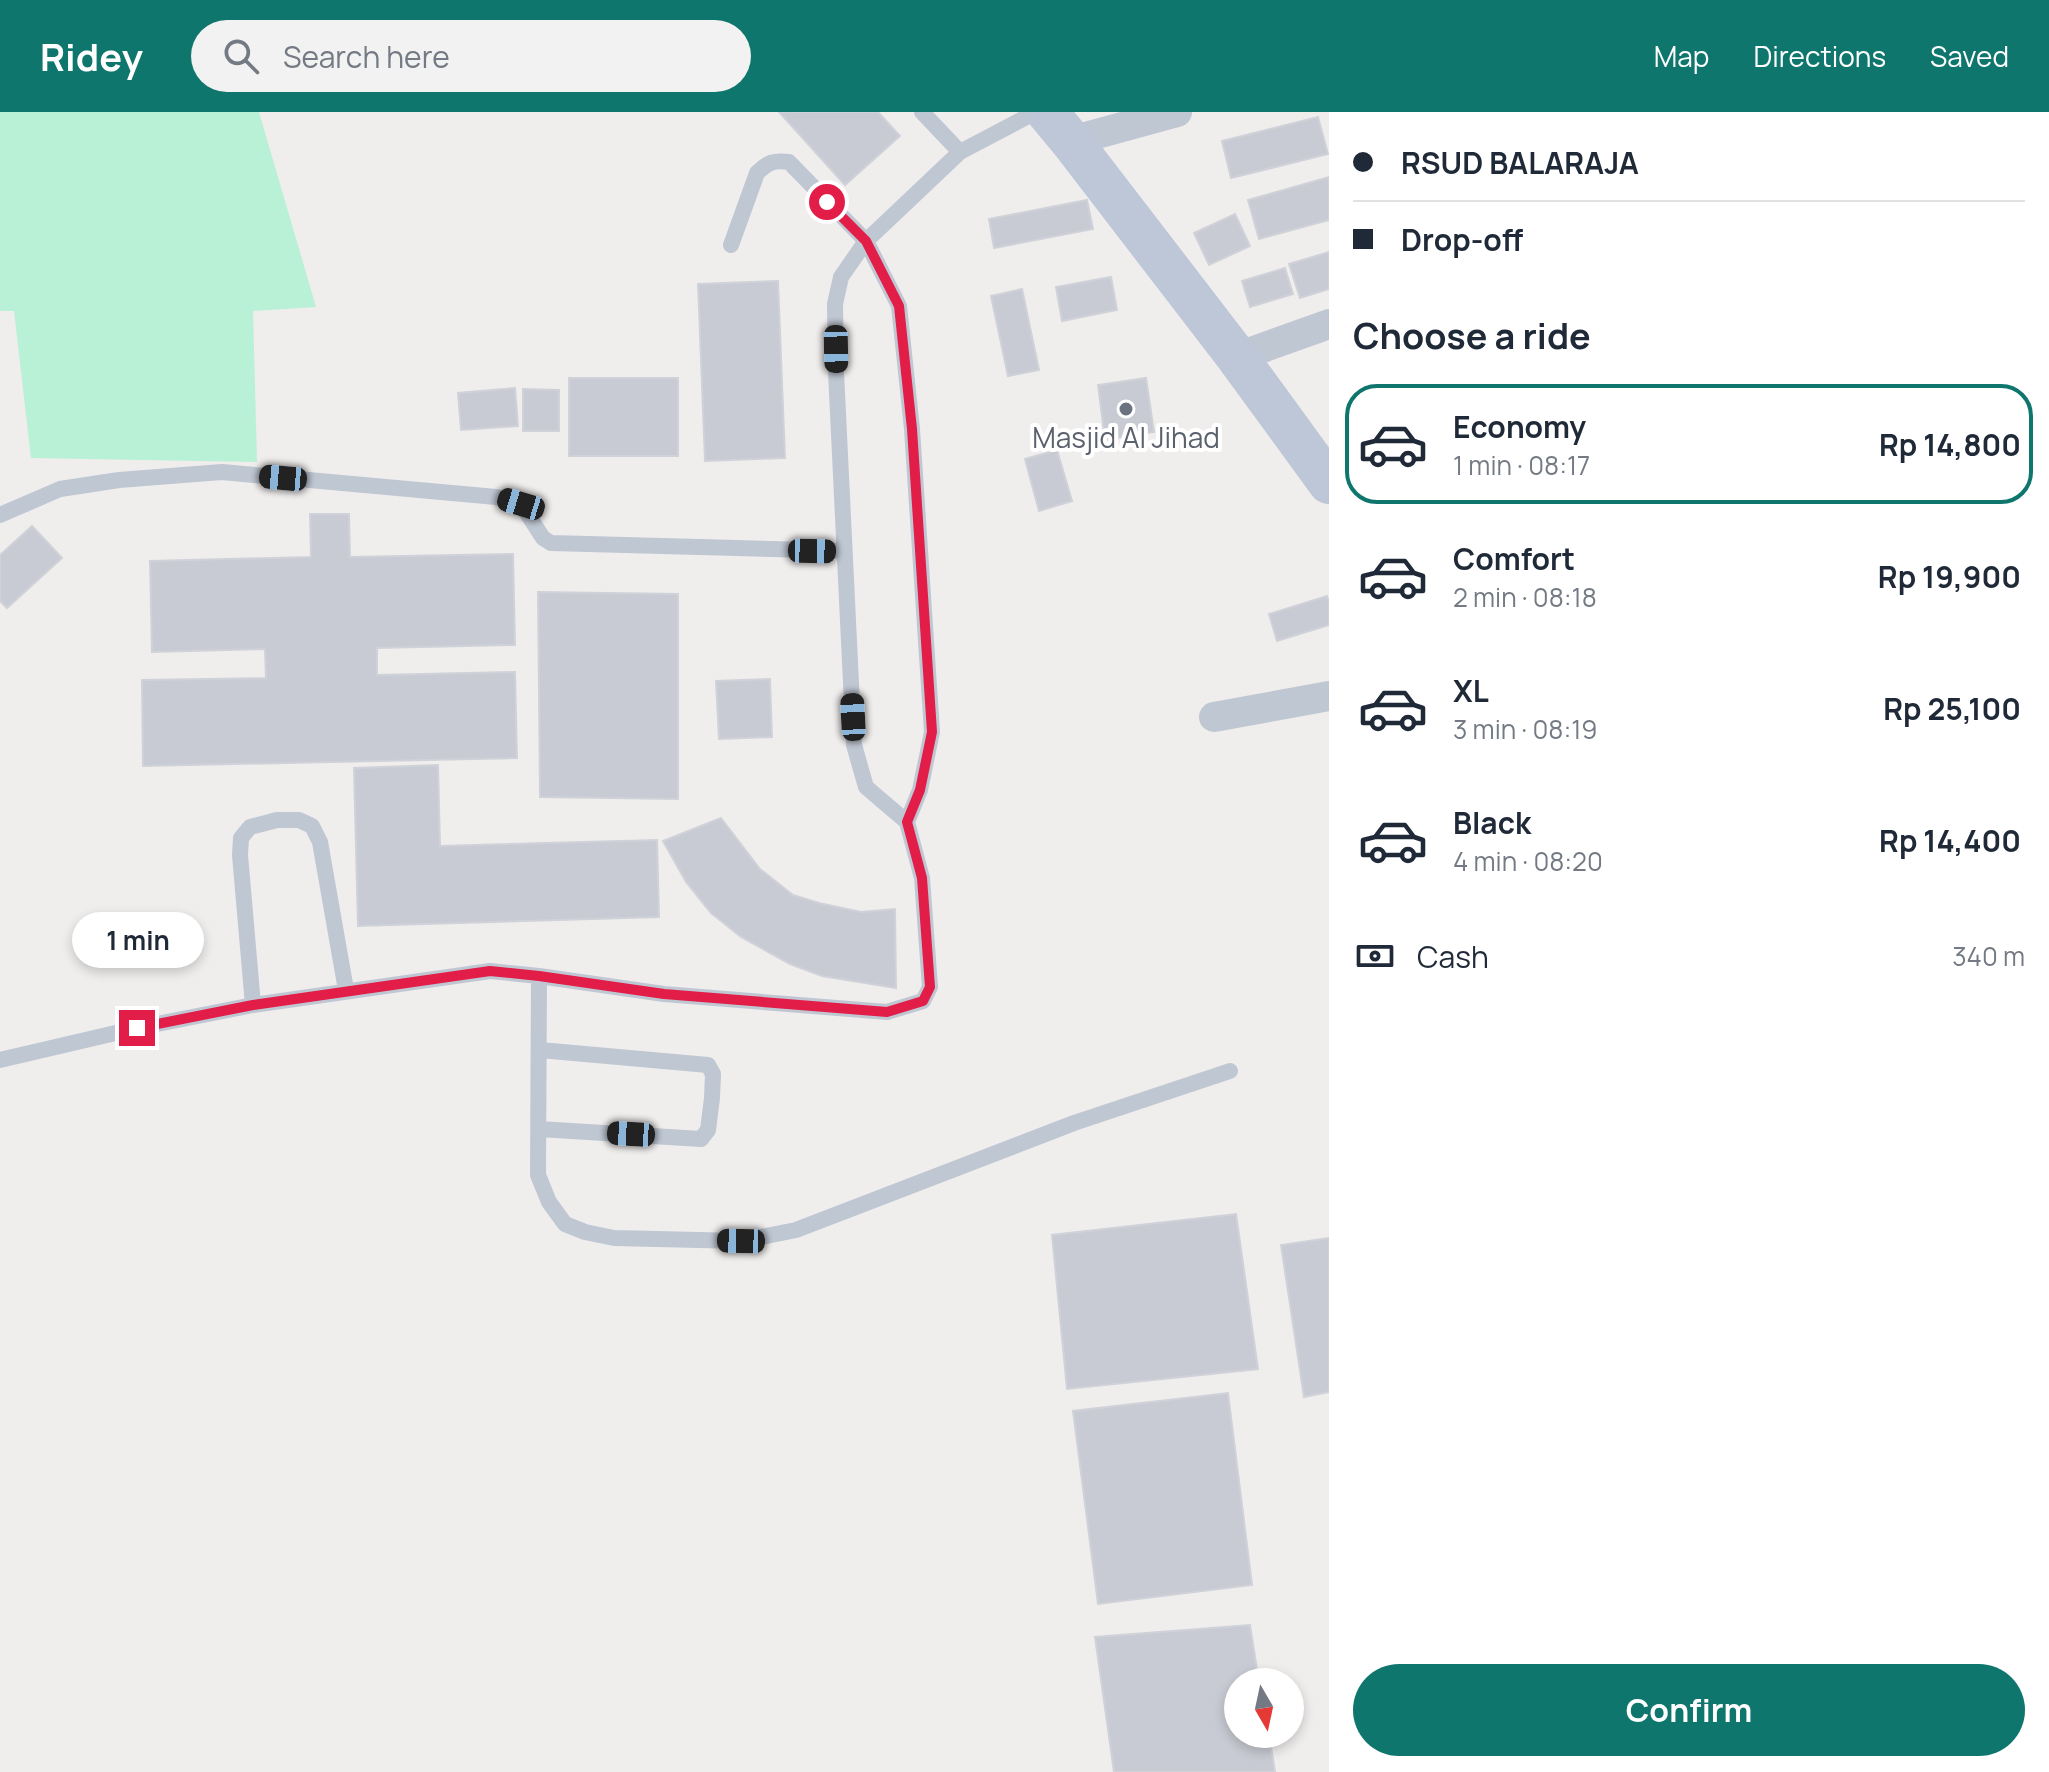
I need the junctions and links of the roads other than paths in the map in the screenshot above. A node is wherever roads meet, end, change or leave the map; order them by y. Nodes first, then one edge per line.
1 (922, 112) edge
2 (1036, 112) edge
3 (1177, 112) edge
4 (1059, 126) edge
5 (960, 152) junction
6 (866, 241) junction
7 (731, 245) dead end
8 (1329, 324) edge
9 (1237, 357) junction
10 (1329, 483) edge
11 (0, 515) edge
12 (844, 551) junction
13 (1329, 696) edge
14 (1214, 717) dead end
15 (907, 822) junction
16 (539, 976) junction
17 (346, 990) junction
18 (253, 1005) junction
19 (540, 1050) junction
20 (0, 1060) edge
21 (1230, 1071) dead end
22 (539, 1129) junction

1 - 5 lane
2 - 5 lane
3 - 4 street
4 - 9 main road
5 - 6 lane
6 - 7 lane
6 - 12 lane
6 - 15 lane
8 - 9 street
9 - 10 main road
11 - 12 lane
12 - 15 lane
13 - 14 street
15 - 16 lane
16 - 17 lane
16 - 19 lane
17 - 18 lane
17 - 18 lane
18 - 20 lane
19 - 22 lane
19 - 22 lane
21 - 22 lane

